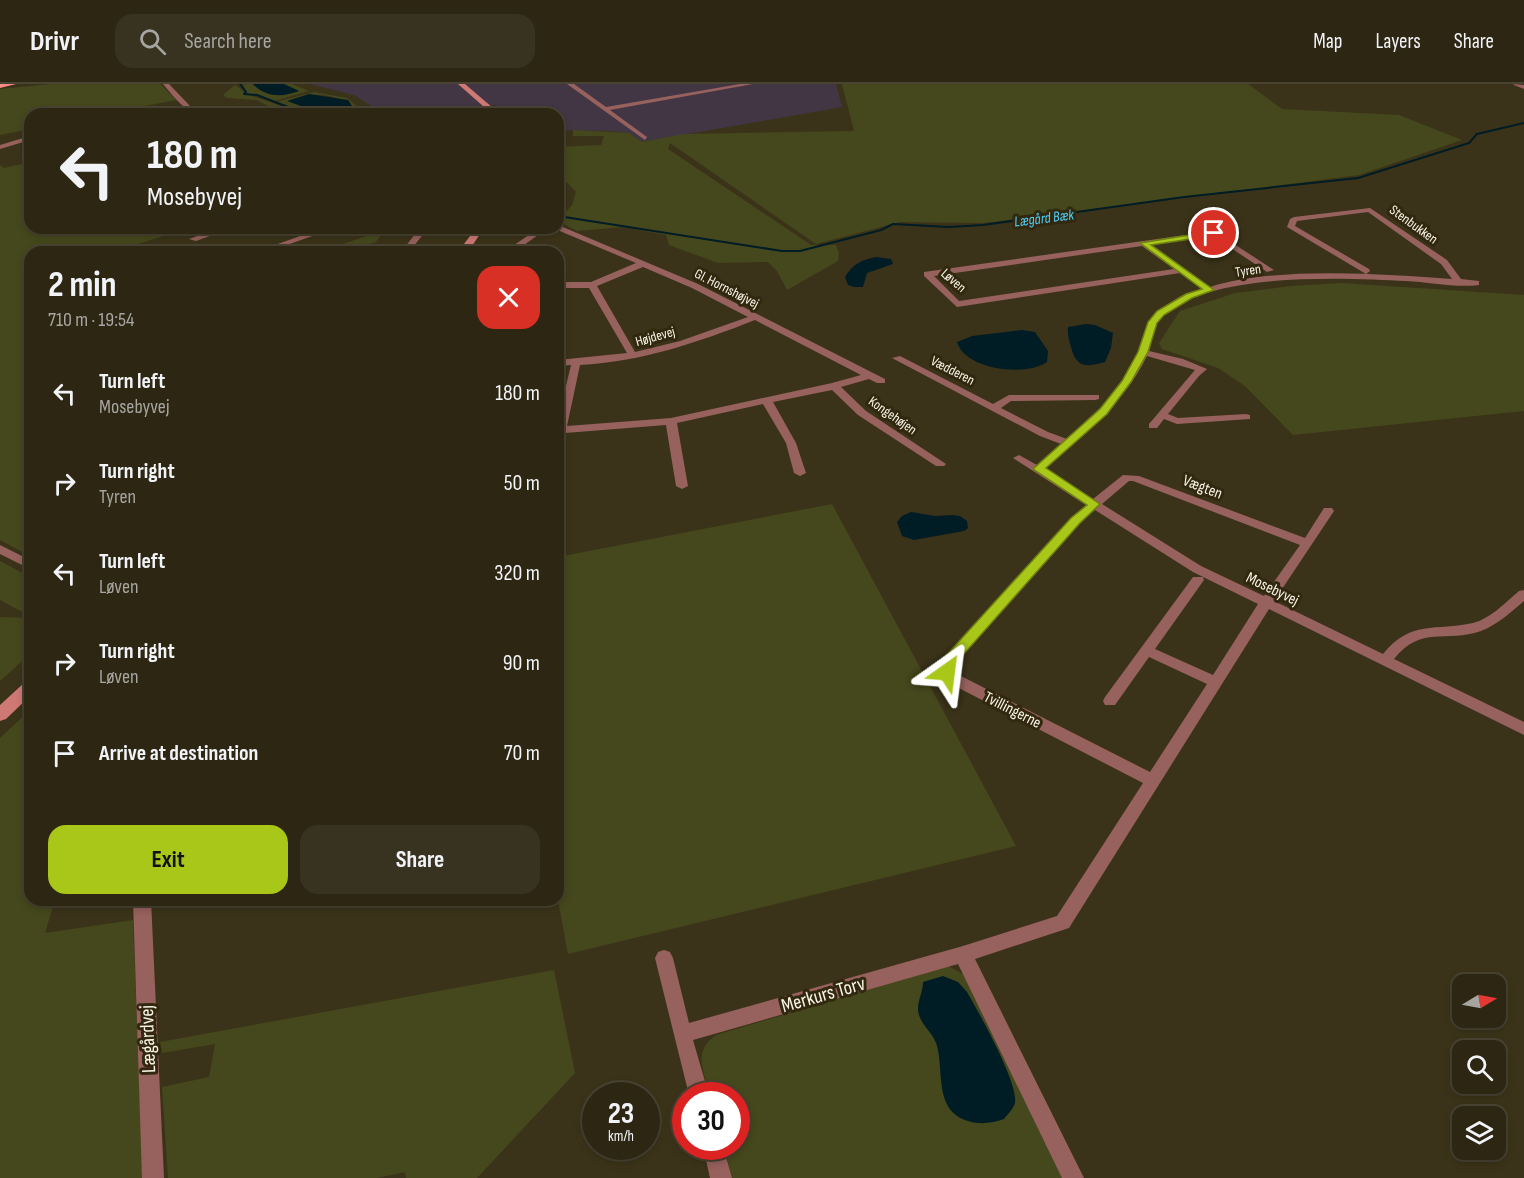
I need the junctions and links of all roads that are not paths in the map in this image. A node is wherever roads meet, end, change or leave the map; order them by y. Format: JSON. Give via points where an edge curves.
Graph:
{"nodes":[{"id":1,"x":11,"y":84,"type":"edge"},
{"id":2,"x":166,"y":84,"type":"edge"},
{"id":3,"x":461,"y":84,"type":"edge"},
{"id":4,"x":570,"y":84,"type":"edge"},
{"id":5,"x":750,"y":84,"type":"edge"},
{"id":6,"x":1516,"y":84,"type":"edge"},
{"id":7,"x":0,"y":85,"type":"edge"},
{"id":8,"x":1524,"y":87,"type":"edge"},
{"id":9,"x":189,"y":108,"type":"edge"},
{"id":10,"x":489,"y":108,"type":"edge"},
{"id":11,"x":606,"y":109,"type":"junction"},
{"id":12,"x":645,"y":138,"type":"dead end"},
{"id":13,"x":22,"y":140,"type":"joint"},
{"id":14,"x":24,"y":142,"type":"edge"},
{"id":15,"x":0,"y":147,"type":"edge"},
{"id":16,"x":564,"y":230,"type":"edge"},
{"id":17,"x":209,"y":234,"type":"edge"},
{"id":18,"x":313,"y":234,"type":"edge"},
{"id":19,"x":419,"y":234,"type":"edge"},
{"id":20,"x":535,"y":234,"type":"edge"},
{"id":21,"x":194,"y":239,"type":"dead end"},
{"id":22,"x":1144,"y":243,"type":"junction"},
{"id":23,"x":277,"y":246,"type":"edge"},
{"id":24,"x":410,"y":246,"type":"edge"},
{"id":25,"x":517,"y":246,"type":"edge"},
{"id":26,"x":1259,"y":262,"type":"junction"},
{"id":27,"x":644,"y":263,"type":"junction"},
{"id":28,"x":1245,"y":264,"type":"dead end"},
{"id":29,"x":1180,"y":270,"type":"junction"},
{"id":30,"x":1270,"y":270,"type":"dead end"},
{"id":31,"x":1366,"y":271,"type":"dead end"},
{"id":32,"x":1459,"y":282,"type":"junction"},
{"id":33,"x":1476,"y":283,"type":"dead end"},
{"id":34,"x":564,"y":285,"type":"edge"},
{"id":35,"x":592,"y":285,"type":"junction"},
{"id":36,"x":1209,"y":290,"type":"junction"},
{"id":37,"x":756,"y":317,"type":"junction"},
{"id":38,"x":1143,"y":352,"type":"junction"},
{"id":39,"x":633,"y":357,"type":"junction"},
{"id":40,"x":897,"y":358,"type":"dead end"},
{"id":41,"x":564,"y":363,"type":"edge"},
{"id":42,"x":576,"y":363,"type":"junction"},
{"id":43,"x":870,"y":375,"type":"junction"},
{"id":44,"x":881,"y":381,"type":"dead end"},
{"id":45,"x":834,"y":386,"type":"junction"},
{"id":46,"x":1095,"y":397,"type":"dead end"},
{"id":47,"x":766,"y":400,"type":"junction"},
{"id":48,"x":994,"y":408,"type":"junction"},
{"id":49,"x":1162,"y":415,"type":"junction"},
{"id":50,"x":564,"y":417,"type":"edge"},
{"id":51,"x":1246,"y":417,"type":"dead end"},
{"id":52,"x":671,"y":422,"type":"junction"},
{"id":53,"x":1153,"y":426,"type":"dead end"},
{"id":54,"x":564,"y":430,"type":"edge"},
{"id":55,"x":1069,"y":443,"type":"junction"},
{"id":56,"x":1019,"y":458,"type":"dead end"},
{"id":57,"x":940,"y":464,"type":"dead end"},
{"id":58,"x":1039,"y":469,"type":"junction"},
{"id":59,"x":800,"y":473,"type":"dead end"},
{"id":60,"x":682,"y":486,"type":"dead end"},
{"id":61,"x":1094,"y":504,"type":"junction"},
{"id":62,"x":1328,"y":512,"type":"dead end"},
{"id":63,"x":1307,"y":543,"type":"junction"},
{"id":64,"x":0,"y":549,"type":"edge"},
{"id":65,"x":24,"y":562,"type":"edge"},
{"id":66,"x":1198,"y":580,"type":"dead end"},
{"id":67,"x":1524,"y":594,"type":"edge"},
{"id":68,"x":1266,"y":603,"type":"junction"},
{"id":69,"x":1148,"y":651,"type":"junction"},
{"id":70,"x":1386,"y":660,"type":"junction"},
{"id":71,"x":1215,"y":682,"type":"junction"},
{"id":72,"x":24,"y":693,"type":"edge"},
{"id":73,"x":1110,"y":701,"type":"dead end"},
{"id":74,"x":0,"y":715,"type":"edge"},
{"id":75,"x":1524,"y":729,"type":"edge"},
{"id":76,"x":1153,"y":781,"type":"junction"},
{"id":77,"x":142,"y":906,"type":"edge"},
{"id":78,"x":963,"y":954,"type":"junction"},
{"id":79,"x":664,"y":958,"type":"dead end"},
{"id":80,"x":682,"y":1034,"type":"junction"},
{"id":81,"x":695,"y":1082,"type":"edge"},
{"id":82,"x":716,"y":1160,"type":"edge"},
{"id":83,"x":153,"y":1178,"type":"edge"},
{"id":84,"x":721,"y":1178,"type":"edge"},
{"id":85,"x":1073,"y":1178,"type":"edge"}],
"edges":[{"from":1,"to":7,"type":"main road"},
{"from":2,"to":9,"type":"street"},
{"from":3,"to":10,"type":"street"},
{"from":4,"to":11,"type":"street"},
{"from":5,"to":11,"type":"street"},
{"from":6,"to":8,"type":"street"},
{"from":11,"to":12,"type":"street"},
{"from":13,"to":14,"type":"street"},
{"from":13,"to":15,"type":"street"},
{"from":16,"to":27,"type":"street","name":"Gl. Hornshøjvej"},
{"from":17,"to":21,"type":"street"},
{"from":18,"to":23,"type":"street"},
{"from":19,"to":24,"type":"street"},
{"from":20,"to":25,"type":"street"},
{"from":22,"to":26,"type":"street","name":"Løven","via":[[1214,233]]},
{"from":22,"to":29,"type":"street"},
{"from":22,"to":29,"type":"street","name":"Løven","via":[[927,274],[957,304]]},
{"from":26,"to":28,"type":"street"},
{"from":26,"to":30,"type":"street","name":"Løven"},
{"from":27,"to":35,"type":"street"},
{"from":27,"to":37,"type":"street","name":"Gl. Hornshøjvej"},
{"from":29,"to":36,"type":"street"},
{"from":31,"to":32,"type":"street","name":"Stenbukken","via":[[1291,227],[1294,219],[1370,210],[1444,262]]},
{"from":32,"to":33,"type":"street","name":"Tyren"},
{"from":32,"to":36,"type":"street","name":"Tyren","via":[[1320,277]]},
{"from":34,"to":35,"type":"street"},
{"from":35,"to":39,"type":"street"},
{"from":36,"to":38,"type":"street","name":"Tyren","via":[[1189,296],[1160,313],[1152,322]]},
{"from":37,"to":39,"type":"street","name":"Højdevej"},
{"from":37,"to":43,"type":"street","name":"Gl. Hornshøjvej"},
{"from":38,"to":49,"type":"street","via":[[1202,369]]},
{"from":38,"to":55,"type":"street","name":"Tyren","via":[[1103,411]]},
{"from":39,"to":42,"type":"street","name":"Højdevej"},
{"from":40,"to":48,"type":"street","name":"Vædderen"},
{"from":41,"to":42,"type":"street","name":"Højdevej"},
{"from":42,"to":50,"type":"street"},
{"from":43,"to":44,"type":"street","name":"Gl. Hornshøjvej"},
{"from":43,"to":45,"type":"street","name":"Kongehøjen"},
{"from":45,"to":47,"type":"street","name":"Kongehøjen"},
{"from":45,"to":57,"type":"street","name":"Kongehøjen","via":[[861,413]]},
{"from":46,"to":48,"type":"street","via":[[1009,398]]},
{"from":47,"to":52,"type":"street","name":"Kongehøjen"},
{"from":47,"to":59,"type":"street","via":[[792,443]]},
{"from":48,"to":55,"type":"street","name":"Vædderen"},
{"from":49,"to":51,"type":"street","via":[[1177,421]]},
{"from":49,"to":53,"type":"street"},
{"from":52,"to":54,"type":"street","name":"Kongehøjen"},
{"from":52,"to":60,"type":"street"},
{"from":55,"to":58,"type":"street","name":"Tyren"},
{"from":56,"to":58,"type":"street","name":"Mosebyvej"},
{"from":58,"to":61,"type":"street","name":"Mosebyvej"},
{"from":61,"to":63,"type":"street","name":"Vægten","via":[[1127,477],[1135,478]]},
{"from":61,"to":68,"type":"street","name":"Mosebyvej","via":[[1197,569]]},
{"from":61,"to":76,"type":"street","name":"Tvillingerne","via":[[947,664],[947,672]]},
{"from":62,"to":63,"type":"street"},
{"from":63,"to":68,"type":"street"},
{"from":64,"to":65,"type":"street"},
{"from":66,"to":69,"type":"street"},
{"from":67,"to":70,"type":"street","via":[[1478,627],[1409,637]]},
{"from":68,"to":70,"type":"street","name":"Mosebyvej"},
{"from":68,"to":71,"type":"street"},
{"from":69,"to":71,"type":"street"},
{"from":69,"to":73,"type":"street"},
{"from":70,"to":75,"type":"street","name":"Mosebyvej"},
{"from":71,"to":76,"type":"street"},
{"from":72,"to":74,"type":"street"},
{"from":76,"to":78,"type":"street","name":"Merkurs Torv","via":[[1063,922]]},
{"from":77,"to":83,"type":"street","name":"Lægårdvej"},
{"from":78,"to":80,"type":"street","name":"Merkurs Torv"},
{"from":78,"to":85,"type":"street"},
{"from":79,"to":80,"type":"street"},
{"from":80,"to":81,"type":"street"},
{"from":82,"to":84,"type":"street"}]}
